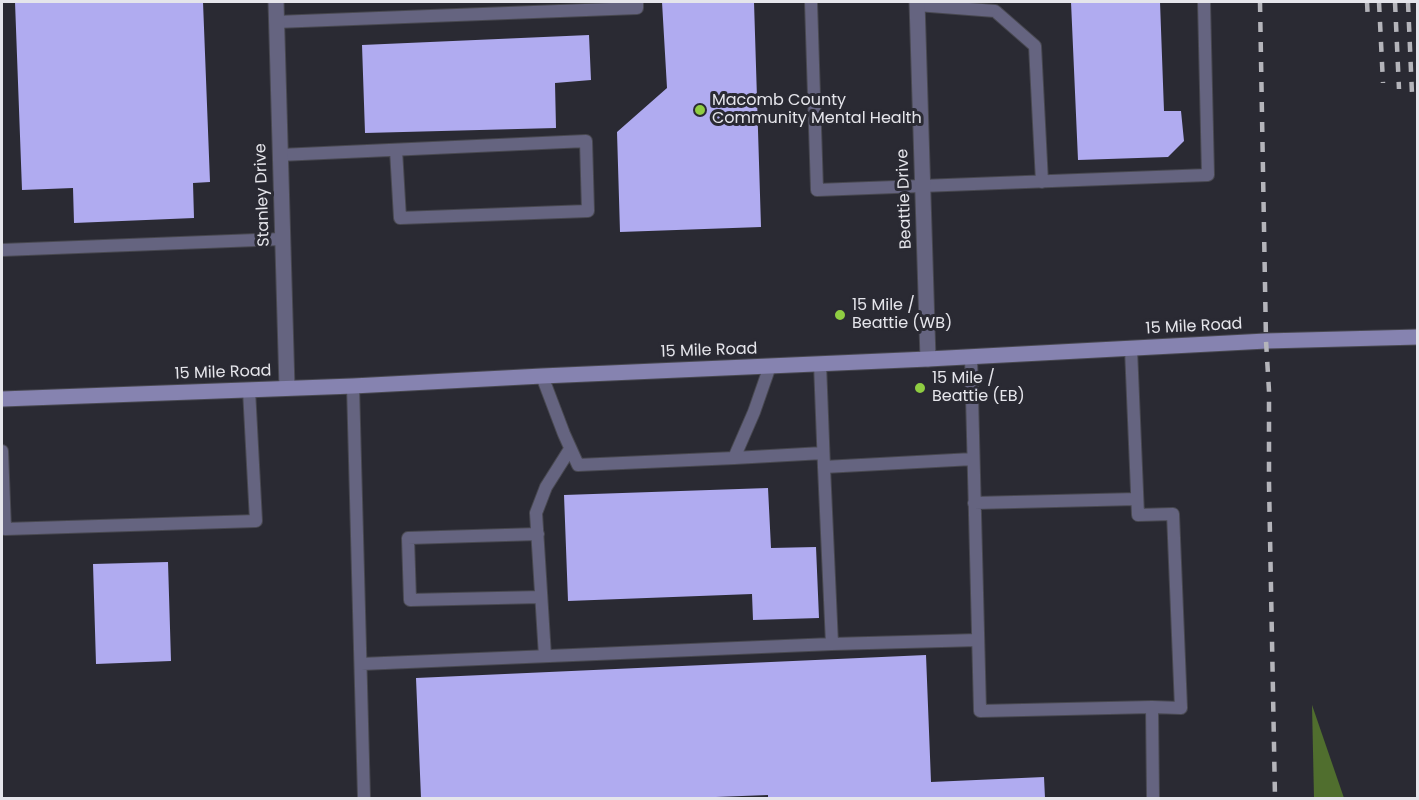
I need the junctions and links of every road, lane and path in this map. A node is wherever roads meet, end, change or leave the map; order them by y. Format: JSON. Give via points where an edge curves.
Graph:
{"nodes":[{"id":1,"x":276,"y":2,"type":"edge"},
{"id":2,"x":637,"y":2,"type":"edge"},
{"id":3,"x":811,"y":2,"type":"edge"},
{"id":4,"x":917,"y":3,"type":"edge"},
{"id":5,"x":1204,"y":3,"type":"edge"},
{"id":6,"x":276,"y":22,"type":"junction"},
{"id":7,"x":396,"y":150,"type":"junction"},
{"id":8,"x":280,"y":155,"type":"junction"},
{"id":9,"x":1042,"y":182,"type":"junction"},
{"id":10,"x":923,"y":187,"type":"junction"},
{"id":11,"x":282,"y":239,"type":"junction"},
{"id":12,"x":2,"y":250,"type":"edge"},
{"id":13,"x":1418,"y":337,"type":"edge"},
{"id":14,"x":1131,"y":349,"type":"junction"},
{"id":15,"x":971,"y":357,"type":"junction"},
{"id":16,"x":928,"y":359,"type":"junction"},
{"id":17,"x":820,"y":364,"type":"junction"},
{"id":18,"x":770,"y":366,"type":"junction"},
{"id":19,"x":542,"y":376,"type":"junction"},
{"id":20,"x":353,"y":386,"type":"junction"},
{"id":21,"x":287,"y":388,"type":"junction"},
{"id":22,"x":249,"y":390,"type":"junction"},
{"id":23,"x":2,"y":399,"type":"edge"},
{"id":24,"x":570,"y":449,"type":"junction"},
{"id":25,"x":2,"y":451,"type":"edge"},
{"id":26,"x":823,"y":453,"type":"junction"},
{"id":27,"x":734,"y":458,"type":"junction"},
{"id":28,"x":973,"y":459,"type":"junction"},
{"id":29,"x":824,"y":466,"type":"junction"},
{"id":30,"x":1137,"y":499,"type":"junction"},
{"id":31,"x":974,"y":503,"type":"junction"},
{"id":32,"x":538,"y":534,"type":"junction"},
{"id":33,"x":541,"y":597,"type":"junction"},
{"id":34,"x":978,"y":639,"type":"junction"},
{"id":35,"x":832,"y":644,"type":"junction"},
{"id":36,"x":545,"y":656,"type":"junction"},
{"id":37,"x":361,"y":664,"type":"junction"},
{"id":38,"x":1152,"y":707,"type":"junction"},
{"id":39,"x":364,"y":798,"type":"edge"},
{"id":40,"x":1153,"y":798,"type":"edge"}],
"edges":[{"from":1,"to":6,"type":"street","name":"Stanley Drive"},
{"from":2,"to":6,"type":"lane","via":[[637,8]]},
{"from":3,"to":10,"type":"lane","via":[[817,190]]},
{"from":4,"to":9,"type":"lane","via":[[995,11],[1035,46]]},
{"from":4,"to":10,"type":"street","name":"Beattie Drive"},
{"from":5,"to":9,"type":"lane","via":[[1208,175]]},
{"from":6,"to":8,"type":"street","name":"Stanley Drive"},
{"from":7,"to":7,"type":"lane","via":[[586,141],[588,211],[400,218]]},
{"from":7,"to":8,"type":"lane"},
{"from":8,"to":11,"type":"street","name":"Stanley Drive"},
{"from":9,"to":10,"type":"lane"},
{"from":10,"to":16,"type":"street","name":"Beattie Drive"},
{"from":11,"to":12,"type":"lane"},
{"from":11,"to":21,"type":"street","name":"Stanley Drive"},
{"from":13,"to":14,"type":"main road","name":"15 Mile Road"},
{"from":14,"to":15,"type":"main road","name":"15 Mile Road"},
{"from":14,"to":30,"type":"lane"},
{"from":15,"to":16,"type":"main road","name":"15 Mile Road"},
{"from":15,"to":28,"type":"lane"},
{"from":16,"to":17,"type":"main road","name":"15 Mile Road"},
{"from":17,"to":18,"type":"main road","name":"15 Mile Road"},
{"from":17,"to":26,"type":"lane"},
{"from":18,"to":19,"type":"main road","name":"15 Mile Road"},
{"from":18,"to":27,"type":"lane"},
{"from":19,"to":20,"type":"main road","name":"15 Mile Road"},
{"from":19,"to":24,"type":"lane"},
{"from":20,"to":21,"type":"main road","name":"15 Mile Road"},
{"from":20,"to":37,"type":"lane"},
{"from":21,"to":22,"type":"main road","name":"15 Mile Road"},
{"from":22,"to":23,"type":"main road","name":"15 Mile Road"},
{"from":22,"to":25,"type":"lane","via":[[256,521],[5,529]]},
{"from":24,"to":27,"type":"lane","via":[[578,465]]},
{"from":24,"to":32,"type":"lane","via":[[546,487],[536,513]]},
{"from":26,"to":27,"type":"lane"},
{"from":26,"to":29,"type":"lane"},
{"from":28,"to":29,"type":"lane"},
{"from":28,"to":31,"type":"lane"},
{"from":29,"to":35,"type":"lane"},
{"from":30,"to":31,"type":"lane"},
{"from":30,"to":38,"type":"lane","via":[[1138,515],[1173,514],[1181,708]]},
{"from":31,"to":34,"type":"lane"},
{"from":32,"to":33,"type":"lane"},
{"from":32,"to":33,"type":"lane","via":[[408,538],[410,600]]},
{"from":33,"to":36,"type":"lane"},
{"from":34,"to":35,"type":"lane"},
{"from":34,"to":38,"type":"lane","via":[[980,711]]},
{"from":35,"to":36,"type":"lane"},
{"from":36,"to":37,"type":"lane"},
{"from":37,"to":39,"type":"lane"},
{"from":38,"to":40,"type":"lane"}]}
